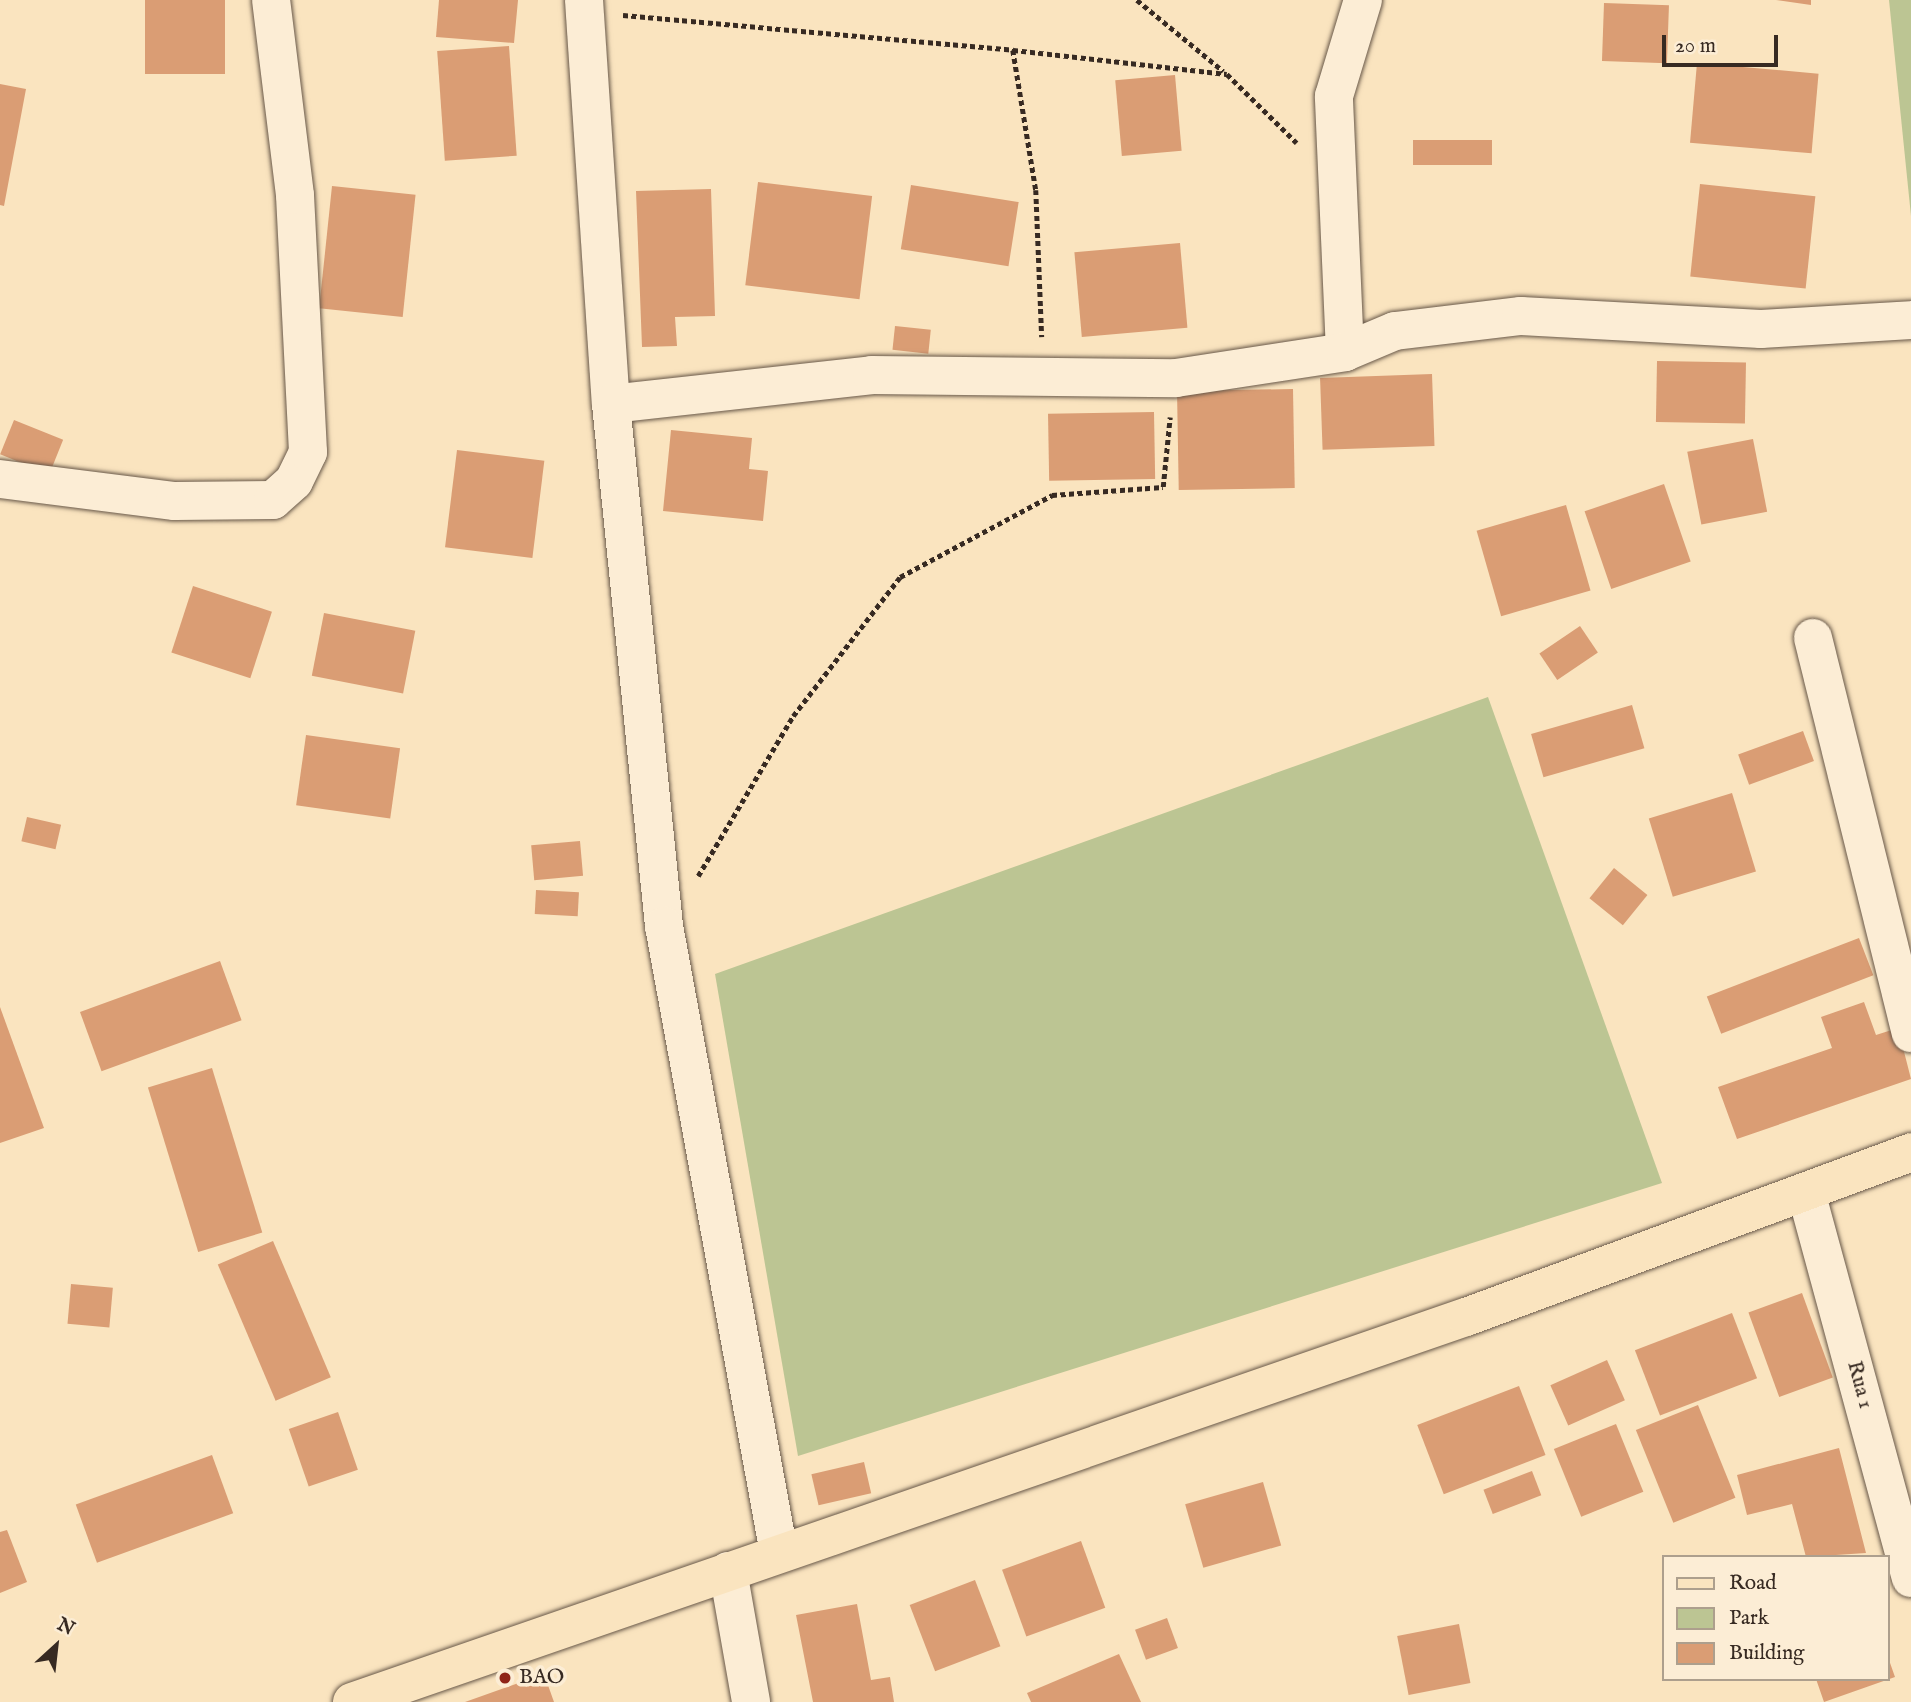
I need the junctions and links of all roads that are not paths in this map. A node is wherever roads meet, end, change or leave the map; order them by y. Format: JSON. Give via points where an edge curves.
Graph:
{"nodes":[{"id":1,"x":271,"y":0,"type":"edge"},
{"id":2,"x":1363,"y":0,"type":"edge"},
{"id":3,"x":584,"y":6,"type":"edge"},
{"id":4,"x":1911,"y":320,"type":"edge"},
{"id":5,"x":1345,"y":352,"type":"junction"},
{"id":6,"x":611,"y":404,"type":"junction"},
{"id":7,"x":0,"y":479,"type":"edge"},
{"id":8,"x":1812,"y":638,"type":"dead end"},
{"id":9,"x":1911,"y":1033,"type":"edge"},
{"id":10,"x":1911,"y":1152,"type":"edge"},
{"id":11,"x":1806,"y":1192,"type":"junction"},
{"id":12,"x":779,"y":1553,"type":"junction"},
{"id":13,"x":728,"y":1571,"type":"junction"},
{"id":14,"x":1911,"y":1578,"type":"edge"},
{"id":15,"x":352,"y":1702,"type":"edge"},
{"id":16,"x":751,"y":1702,"type":"edge"}],
"edges":[{"from":1,"to":7,"type":"street","via":[[295,195],[308,452],[294,481],[273,500],[176,501]]},
{"from":2,"to":5,"type":"street","via":[[1334,96]]},
{"from":3,"to":6,"type":"street"},
{"from":4,"to":5,"type":"street","via":[[1761,329],[1521,316],[1395,331]]},
{"from":5,"to":6,"type":"street","via":[[1176,378],[872,375]]},
{"from":6,"to":12,"type":"street","via":[[664,926]]},
{"from":8,"to":9,"type":"street"},
{"from":10,"to":11,"type":"main road"},
{"from":11,"to":12,"type":"main road","via":[[1466,1317]]},
{"from":11,"to":14,"type":"street","name":"Rua 1"},
{"from":12,"to":13,"type":"main road"},
{"from":13,"to":15,"type":"main road"},
{"from":13,"to":16,"type":"street"}]}
